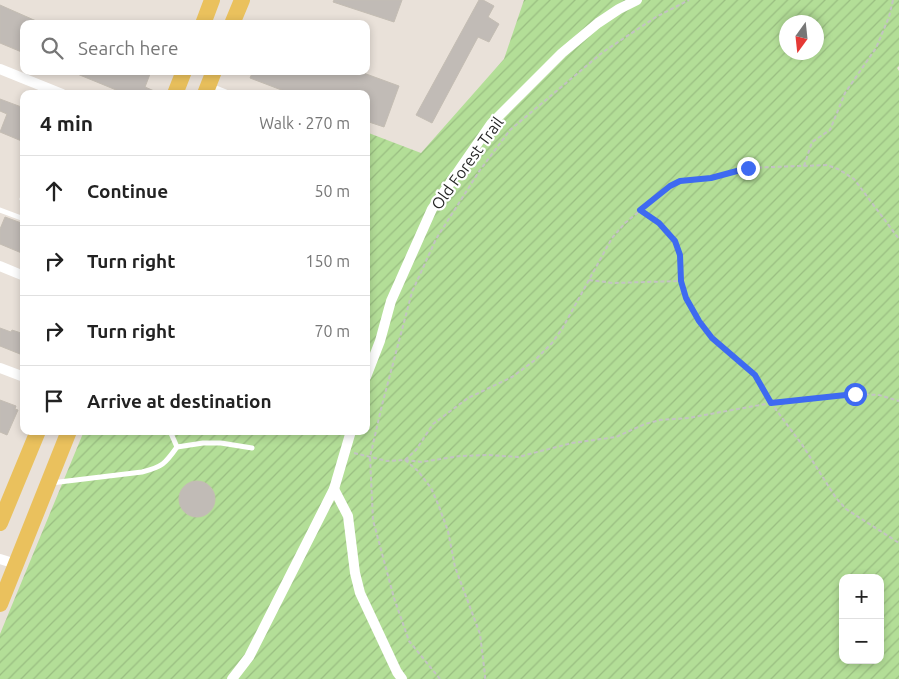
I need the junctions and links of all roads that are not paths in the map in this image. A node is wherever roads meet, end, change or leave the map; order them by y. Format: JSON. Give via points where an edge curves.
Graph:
{"nodes":[{"id":1,"x":212,"y":0,"type":"edge"},
{"id":2,"x":242,"y":0,"type":"edge"},
{"id":3,"x":637,"y":0,"type":"edge"},
{"id":4,"x":204,"y":20,"type":"edge"},
{"id":5,"x":234,"y":20,"type":"edge"},
{"id":6,"x":0,"y":69,"type":"edge"},
{"id":7,"x":182,"y":75,"type":"edge"},
{"id":8,"x":209,"y":83,"type":"edge"},
{"id":9,"x":52,"y":90,"type":"edge"},
{"id":10,"x":177,"y":90,"type":"edge"},
{"id":11,"x":223,"y":90,"type":"edge"},
{"id":12,"x":0,"y":210,"type":"edge"},
{"id":13,"x":20,"y":218,"type":"edge"},
{"id":14,"x":0,"y":266,"type":"edge"},
{"id":15,"x":20,"y":274,"type":"edge"},
{"id":16,"x":370,"y":367,"type":"edge"},
{"id":17,"x":0,"y":368,"type":"edge"},
{"id":18,"x":20,"y":376,"type":"edge"},
{"id":19,"x":36,"y":435,"type":"edge"},
{"id":20,"x":67,"y":435,"type":"edge"},
{"id":21,"x":172,"y":435,"type":"edge"},
{"id":22,"x":350,"y":435,"type":"edge"},
{"id":23,"x":176,"y":447,"type":"junction"},
{"id":24,"x":252,"y":448,"type":"dead end"},
{"id":25,"x":48,"y":484,"type":"junction"},
{"id":26,"x":334,"y":489,"type":"junction"},
{"id":27,"x":0,"y":523,"type":"edge"},
{"id":28,"x":0,"y":559,"type":"edge"},
{"id":29,"x":16,"y":564,"type":"junction"},
{"id":30,"x":0,"y":604,"type":"edge"},
{"id":31,"x":232,"y":679,"type":"edge"},
{"id":32,"x":402,"y":679,"type":"edge"}],
"edges":[{"from":1,"to":4,"type":"main road"},
{"from":2,"to":5,"type":"main road"},
{"from":3,"to":16,"type":"street","name":"Old Forest Trail","via":[[619,9],[562,53],[491,124],[432,209],[392,301]]},
{"from":6,"to":9,"type":"street"},
{"from":7,"to":10,"type":"main road"},
{"from":8,"to":11,"type":"lane"},
{"from":12,"to":13,"type":"lane"},
{"from":14,"to":15,"type":"street"},
{"from":17,"to":18,"type":"street"},
{"from":19,"to":27,"type":"main road"},
{"from":20,"to":25,"type":"main road"},
{"from":21,"to":23,"type":"lane"},
{"from":22,"to":26,"type":"street"},
{"from":23,"to":24,"type":"lane","via":[[221,443]]},
{"from":23,"to":25,"type":"lane","via":[[167,461],[156,469]]},
{"from":25,"to":29,"type":"main road"},
{"from":26,"to":31,"type":"street","via":[[249,657]]},
{"from":26,"to":32,"type":"street","via":[[348,516],[360,593]]},
{"from":28,"to":29,"type":"street"},
{"from":29,"to":30,"type":"main road"}]}
